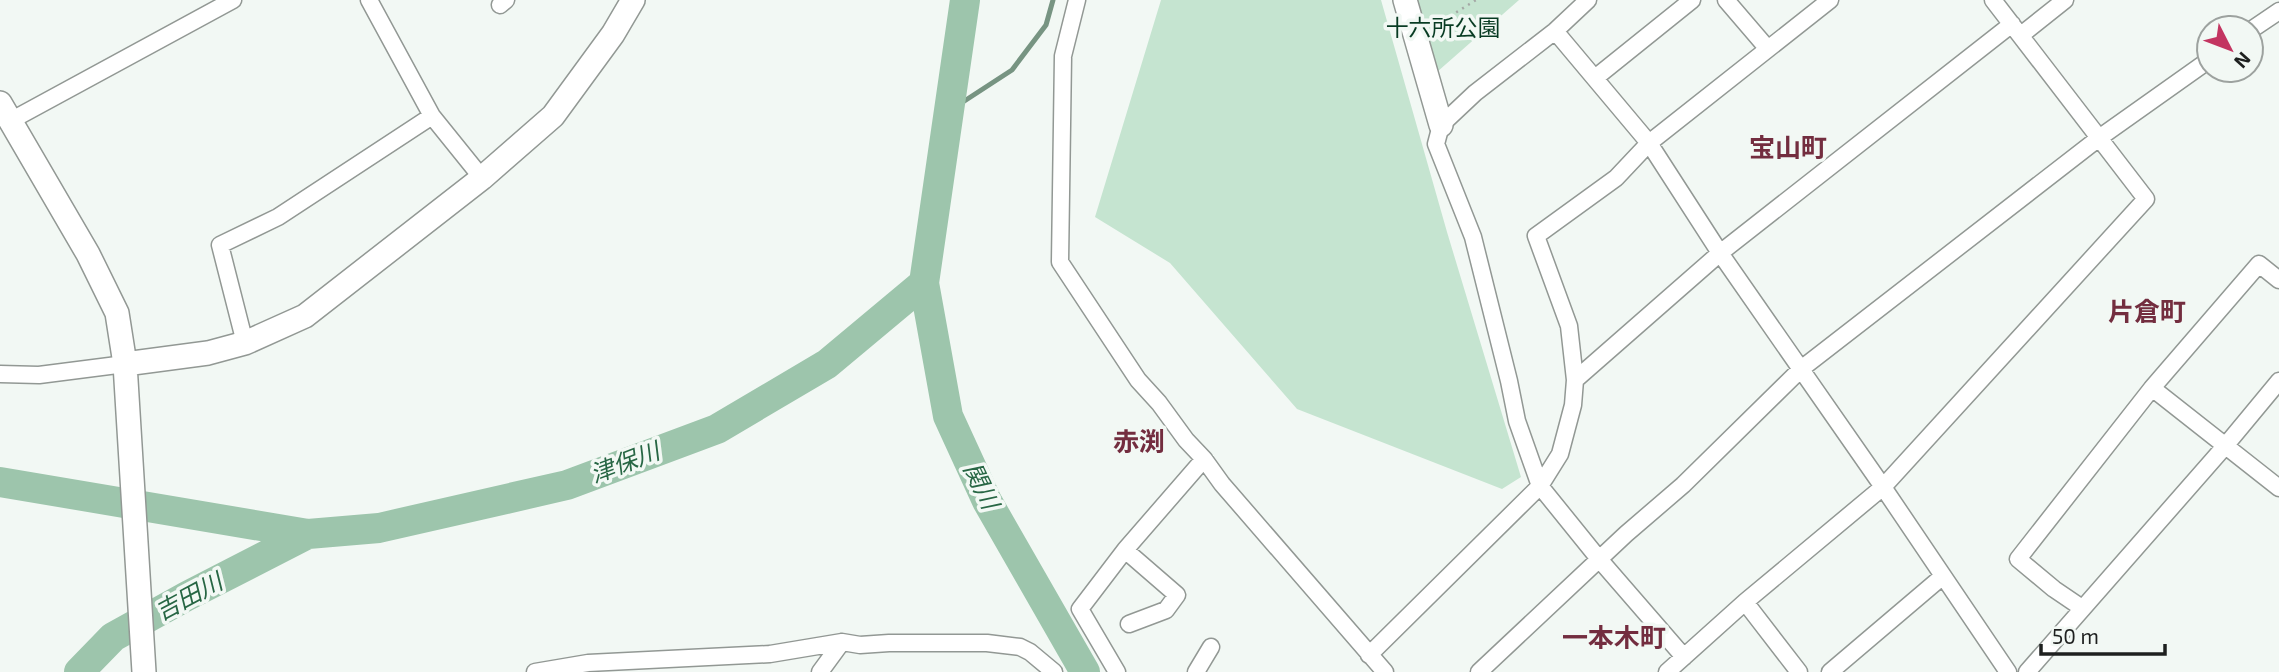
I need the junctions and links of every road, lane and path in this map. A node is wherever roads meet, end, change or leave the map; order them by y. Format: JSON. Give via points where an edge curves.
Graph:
{"nodes":[{"id":1,"x":233,"y":0,"type":"edge"},
{"id":2,"x":369,"y":0,"type":"edge"},
{"id":3,"x":633,"y":0,"type":"edge"},
{"id":4,"x":1077,"y":0,"type":"edge"},
{"id":5,"x":1405,"y":0,"type":"edge"},
{"id":6,"x":1476,"y":0,"type":"edge"},
{"id":7,"x":1588,"y":0,"type":"edge"},
{"id":8,"x":1692,"y":0,"type":"edge"},
{"id":9,"x":1726,"y":0,"type":"edge"},
{"id":10,"x":1830,"y":0,"type":"edge"},
{"id":11,"x":1993,"y":0,"type":"edge"},
{"id":12,"x":2065,"y":0,"type":"edge"},
{"id":13,"x":1424,"y":26,"type":"dead end"},
{"id":14,"x":2016,"y":30,"type":"junction"},
{"id":15,"x":1555,"y":31,"type":"junction"},
{"id":16,"x":1768,"y":49,"type":"junction"},
{"id":17,"x":2195,"y":70,"type":"edge"},
{"id":18,"x":1595,"y":78,"type":"junction"},
{"id":19,"x":5,"y":112,"type":"edge"},
{"id":20,"x":432,"y":116,"type":"junction"},
{"id":21,"x":1441,"y":125,"type":"junction"},
{"id":22,"x":2099,"y":138,"type":"junction"},
{"id":23,"x":1650,"y":143,"type":"junction"},
{"id":24,"x":482,"y":178,"type":"junction"},
{"id":25,"x":1720,"y":253,"type":"junction"},
{"id":26,"x":2279,"y":280,"type":"edge"},
{"id":27,"x":245,"y":343,"type":"junction"},
{"id":28,"x":125,"y":364,"type":"junction"},
{"id":29,"x":1801,"y":369,"type":"junction"},
{"id":30,"x":0,"y":374,"type":"edge"},
{"id":31,"x":1575,"y":380,"type":"junction"},
{"id":32,"x":2279,"y":381,"type":"edge"},
{"id":33,"x":2152,"y":388,"type":"junction"},
{"id":34,"x":2226,"y":445,"type":"junction"},
{"id":35,"x":1205,"y":459,"type":"junction"},
{"id":36,"x":1540,"y":486,"type":"junction"},
{"id":37,"x":1883,"y":487,"type":"junction"},
{"id":38,"x":2279,"y":488,"type":"edge"},
{"id":39,"x":1125,"y":550,"type":"junction"},
{"id":40,"x":1599,"y":559,"type":"junction"},
{"id":41,"x":1943,"y":576,"type":"junction"},
{"id":42,"x":1745,"y":602,"type":"junction"},
{"id":43,"x":2082,"y":608,"type":"junction"},
{"id":44,"x":1129,"y":624,"type":"dead end"},
{"id":45,"x":842,"y":642,"type":"junction"},
{"id":46,"x":1210,"y":647,"type":"dead end"},
{"id":47,"x":1369,"y":655,"type":"junction"},
{"id":48,"x":1684,"y":657,"type":"junction"},
{"id":49,"x":144,"y":672,"type":"edge"},
{"id":50,"x":538,"y":672,"type":"edge"},
{"id":51,"x":820,"y":672,"type":"edge"},
{"id":52,"x":1054,"y":672,"type":"edge"},
{"id":53,"x":1117,"y":672,"type":"edge"},
{"id":54,"x":1196,"y":672,"type":"edge"},
{"id":55,"x":1385,"y":672,"type":"edge"},
{"id":56,"x":1479,"y":672,"type":"edge"},
{"id":57,"x":1667,"y":672,"type":"edge"},
{"id":58,"x":1798,"y":672,"type":"edge"},
{"id":59,"x":1830,"y":672,"type":"edge"},
{"id":60,"x":2008,"y":672,"type":"edge"},
{"id":61,"x":2027,"y":672,"type":"edge"}],
"edges":[{"from":1,"to":19,"type":"street"},
{"from":2,"to":20,"type":"street"},
{"from":3,"to":24,"type":"street","via":[[553,116]]},
{"from":4,"to":35,"type":"street","via":[[1063,56],[1060,262],[1138,380]]},
{"from":5,"to":21,"type":"street"},
{"from":6,"to":13,"type":"path","via":[[1444,20]]},
{"from":7,"to":15,"type":"street"},
{"from":8,"to":18,"type":"street"},
{"from":9,"to":16,"type":"street"},
{"from":10,"to":16,"type":"street"},
{"from":11,"to":14,"type":"street"},
{"from":12,"to":14,"type":"street"},
{"from":14,"to":22,"type":"street"},
{"from":14,"to":25,"type":"street"},
{"from":15,"to":18,"type":"street"},
{"from":15,"to":21,"type":"street"},
{"from":16,"to":23,"type":"street"},
{"from":17,"to":22,"type":"street"},
{"from":18,"to":23,"type":"street"},
{"from":19,"to":28,"type":"street","via":[[117,313]]},
{"from":20,"to":24,"type":"street"},
{"from":20,"to":27,"type":"street","via":[[278,217],[220,245]]},
{"from":21,"to":36,"type":"street","via":[[1436,144],[1473,237],[1517,421]]},
{"from":22,"to":29,"type":"street"},
{"from":22,"to":37,"type":"street","via":[[2146,199]]},
{"from":23,"to":25,"type":"street"},
{"from":23,"to":31,"type":"street","via":[[1616,178],[1536,236],[1569,326]]},
{"from":24,"to":27,"type":"street","via":[[305,316]]},
{"from":25,"to":29,"type":"street"},
{"from":25,"to":31,"type":"street"},
{"from":26,"to":33,"type":"street","via":[[2259,264]]},
{"from":27,"to":28,"type":"street"},
{"from":28,"to":30,"type":"street","via":[[39,375]]},
{"from":28,"to":49,"type":"street"},
{"from":29,"to":37,"type":"street"},
{"from":29,"to":40,"type":"street","via":[[1683,485]]},
{"from":31,"to":36,"type":"street","via":[[1560,454]]},
{"from":32,"to":34,"type":"street"},
{"from":33,"to":34,"type":"street"},
{"from":33,"to":43,"type":"street","via":[[2018,559]]},
{"from":34,"to":38,"type":"street"},
{"from":34,"to":43,"type":"street"},
{"from":35,"to":39,"type":"street"},
{"from":35,"to":47,"type":"street"},
{"from":36,"to":40,"type":"street"},
{"from":36,"to":47,"type":"street"},
{"from":37,"to":41,"type":"street"},
{"from":37,"to":42,"type":"street"},
{"from":39,"to":44,"type":"street","via":[[1177,595],[1166,610]]},
{"from":39,"to":53,"type":"street","via":[[1080,609]]},
{"from":40,"to":48,"type":"street"},
{"from":40,"to":56,"type":"street"},
{"from":41,"to":59,"type":"street"},
{"from":41,"to":60,"type":"street"},
{"from":42,"to":48,"type":"street"},
{"from":42,"to":58,"type":"street"},
{"from":43,"to":61,"type":"street"},
{"from":45,"to":50,"type":"street","via":[[770,653],[588,663]]},
{"from":45,"to":51,"type":"street"},
{"from":45,"to":52,"type":"street","via":[[1020,647]]},
{"from":46,"to":54,"type":"street"},
{"from":47,"to":55,"type":"street"},
{"from":48,"to":57,"type":"street"}]}
